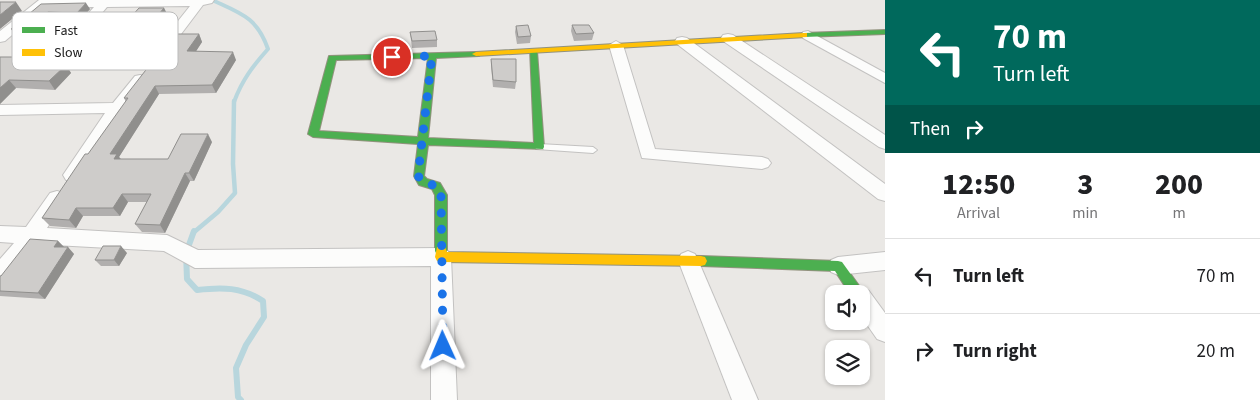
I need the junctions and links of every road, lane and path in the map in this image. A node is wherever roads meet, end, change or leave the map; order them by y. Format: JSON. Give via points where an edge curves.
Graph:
{"nodes":[{"id":1,"x":205,"y":1,"type":"edge"},
{"id":2,"x":44,"y":2,"type":"edge"},
{"id":3,"x":103,"y":4,"type":"junction"},
{"id":4,"x":30,"y":12,"type":"edge"},
{"id":5,"x":96,"y":12,"type":"edge"},
{"id":6,"x":12,"y":27,"type":"edge"},
{"id":7,"x":885,"y":32,"type":"edge"},
{"id":8,"x":178,"y":34,"type":"edge"},
{"id":9,"x":808,"y":35,"type":"junction"},
{"id":10,"x":0,"y":38,"type":"edge"},
{"id":11,"x":728,"y":38,"type":"junction"},
{"id":12,"x":682,"y":41,"type":"junction"},
{"id":13,"x":616,"y":45,"type":"junction"},
{"id":14,"x":533,"y":51,"type":"junction"},
{"id":15,"x":432,"y":56,"type":"junction"},
{"id":16,"x":148,"y":70,"type":"edge"},
{"id":17,"x":885,"y":79,"type":"edge"},
{"id":18,"x":117,"y":108,"type":"junction"},
{"id":19,"x":0,"y":110,"type":"edge"},
{"id":20,"x":423,"y":141,"type":"junction"},
{"id":21,"x":885,"y":143,"type":"edge"},
{"id":22,"x":539,"y":147,"type":"junction"},
{"id":23,"x":592,"y":150,"type":"dead end"},
{"id":24,"x":762,"y":163,"type":"dead end"},
{"id":25,"x":885,"y":194,"type":"edge"},
{"id":26,"x":0,"y":234,"type":"edge"},
{"id":27,"x":32,"y":235,"type":"junction"},
{"id":28,"x":441,"y":257,"type":"junction"},
{"id":29,"x":688,"y":260,"type":"junction"},
{"id":30,"x":885,"y":261,"type":"edge"},
{"id":31,"x":838,"y":266,"type":"junction"},
{"id":32,"x":0,"y":275,"type":"edge"},
{"id":33,"x":852,"y":285,"type":"edge"},
{"id":34,"x":870,"y":310,"type":"edge"},
{"id":35,"x":885,"y":331,"type":"edge"},
{"id":36,"x":444,"y":400,"type":"edge"},
{"id":37,"x":744,"y":400,"type":"edge"}],
"edges":[{"from":1,"to":3,"type":"street"},
{"from":1,"to":8,"type":"street"},
{"from":2,"to":3,"type":"street"},
{"from":2,"to":4,"type":"street"},
{"from":3,"to":5,"type":"street"},
{"from":6,"to":10,"type":"street"},
{"from":7,"to":9,"type":"street"},
{"from":9,"to":11,"type":"street"},
{"from":9,"to":17,"type":"street"},
{"from":11,"to":12,"type":"street"},
{"from":11,"to":21,"type":"street"},
{"from":12,"to":13,"type":"street"},
{"from":12,"to":25,"type":"street"},
{"from":13,"to":14,"type":"street"},
{"from":13,"to":24,"type":"street","via":[[648,154]]},
{"from":14,"to":15,"type":"street"},
{"from":14,"to":22,"type":"street"},
{"from":15,"to":20,"type":"street"},
{"from":15,"to":20,"type":"street","via":[[332,58],[313,134]]},
{"from":16,"to":18,"type":"street"},
{"from":18,"to":19,"type":"street"},
{"from":18,"to":27,"type":"street"},
{"from":20,"to":22,"type":"street"},
{"from":20,"to":28,"type":"street","via":[[418,176],[423,182],[436,186],[441,195]]},
{"from":22,"to":23,"type":"lane"},
{"from":26,"to":27,"type":"street"},
{"from":27,"to":28,"type":"street","via":[[167,243],[195,258]]},
{"from":27,"to":32,"type":"street"},
{"from":28,"to":29,"type":"street"},
{"from":28,"to":36,"type":"street"},
{"from":29,"to":31,"type":"street"},
{"from":29,"to":37,"type":"street"},
{"from":30,"to":31,"type":"street"},
{"from":31,"to":33,"type":"street"},
{"from":34,"to":35,"type":"street"}]}
